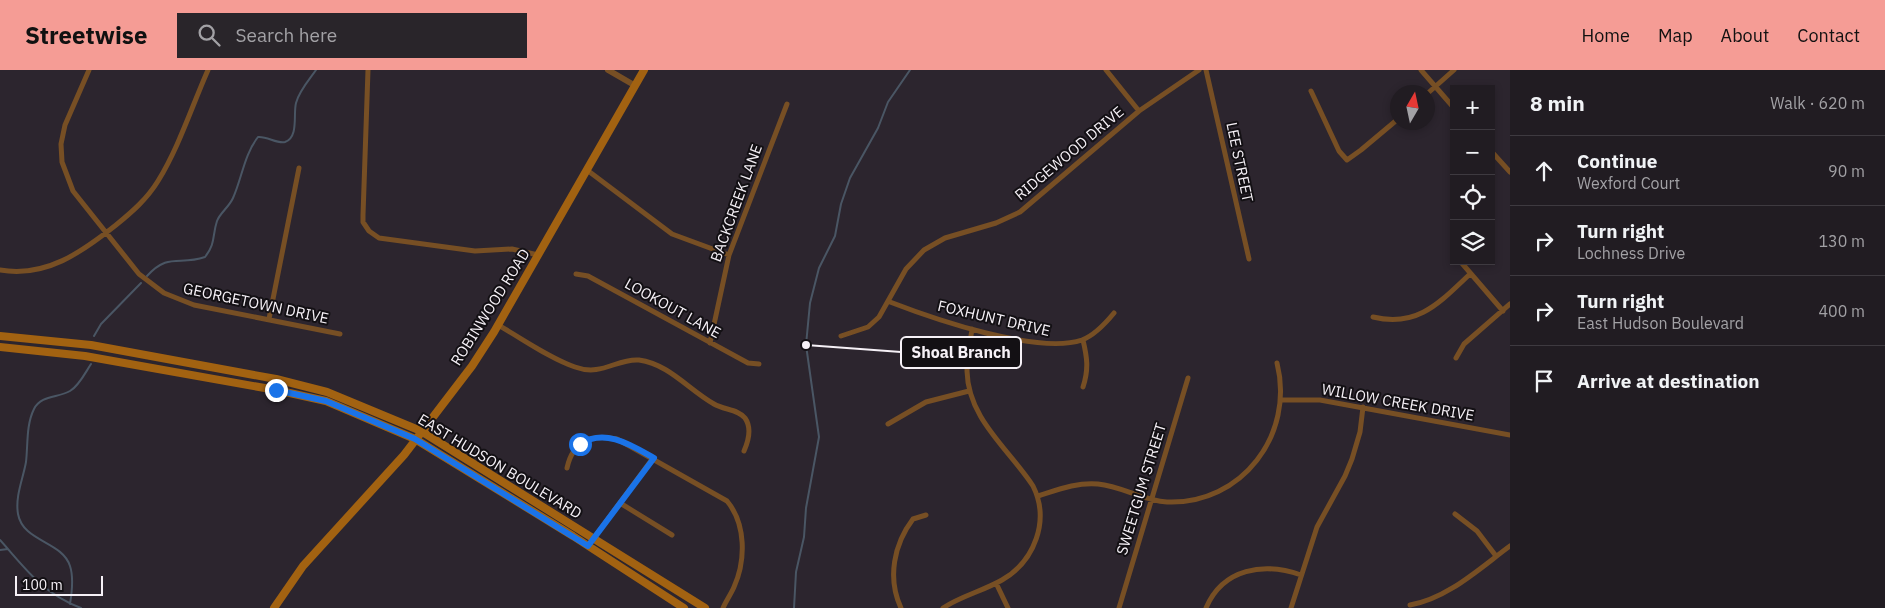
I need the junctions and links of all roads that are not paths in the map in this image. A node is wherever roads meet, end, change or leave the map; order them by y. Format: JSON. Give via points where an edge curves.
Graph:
{"nodes":[{"id":1,"x":89,"y":70,"type":"edge"},
{"id":2,"x":208,"y":70,"type":"edge"},
{"id":3,"x":368,"y":70,"type":"edge"},
{"id":4,"x":608,"y":70,"type":"edge"},
{"id":5,"x":644,"y":70,"type":"edge"},
{"id":6,"x":1106,"y":70,"type":"edge"},
{"id":7,"x":1199,"y":70,"type":"edge"},
{"id":8,"x":1206,"y":70,"type":"edge"},
{"id":9,"x":1421,"y":70,"type":"edge"},
{"id":10,"x":1454,"y":70,"type":"edge"},
{"id":11,"x":634,"y":85,"type":"junction"},
{"id":12,"x":1434,"y":85,"type":"edge"},
{"id":13,"x":1435,"y":86,"type":"joint"},
{"id":14,"x":1311,"y":91,"type":"dead end"},
{"id":15,"x":1450,"y":103,"type":"edge"},
{"id":16,"x":787,"y":104,"type":"dead end"},
{"id":17,"x":1138,"y":111,"type":"junction"},
{"id":18,"x":1390,"y":126,"type":"edge"},
{"id":19,"x":1495,"y":155,"type":"edge"},
{"id":20,"x":299,"y":168,"type":"dead end"},
{"id":21,"x":587,"y":170,"type":"junction"},
{"id":22,"x":1510,"y":172,"type":"edge"},
{"id":23,"x":105,"y":233,"type":"junction"},
{"id":24,"x":729,"y":254,"type":"junction"},
{"id":25,"x":538,"y":255,"type":"junction"},
{"id":26,"x":1249,"y":259,"type":"dead end"},
{"id":27,"x":1463,"y":265,"type":"edge"},
{"id":28,"x":0,"y":270,"type":"edge"},
{"id":29,"x":576,"y":274,"type":"dead end"},
{"id":30,"x":1470,"y":274,"type":"junction"},
{"id":31,"x":890,"y":302,"type":"junction"},
{"id":32,"x":1506,"y":308,"type":"edge"},
{"id":33,"x":1114,"y":313,"type":"dead end"},
{"id":34,"x":1510,"y":313,"type":"edge"},
{"id":35,"x":1373,"y":317,"type":"dead end"},
{"id":36,"x":270,"y":319,"type":"junction"},
{"id":37,"x":498,"y":325,"type":"junction"},
{"id":38,"x":972,"y":329,"type":"junction"},
{"id":39,"x":340,"y":334,"type":"dead end"},
{"id":40,"x":0,"y":336,"type":"edge"},
{"id":41,"x":842,"y":336,"type":"dead end"},
{"id":42,"x":1084,"y":340,"type":"junction"},
{"id":43,"x":710,"y":343,"type":"junction"},
{"id":44,"x":0,"y":347,"type":"edge"},
{"id":45,"x":1456,"y":358,"type":"dead end"},
{"id":46,"x":1277,"y":363,"type":"dead end"},
{"id":47,"x":759,"y":364,"type":"dead end"},
{"id":48,"x":1188,"y":378,"type":"dead end"},
{"id":49,"x":1083,"y":387,"type":"dead end"},
{"id":50,"x":969,"y":391,"type":"junction"},
{"id":51,"x":1281,"y":400,"type":"junction"},
{"id":52,"x":1363,"y":407,"type":"junction"},
{"id":53,"x":888,"y":424,"type":"dead end"},
{"id":54,"x":421,"y":431,"type":"junction"},
{"id":55,"x":1510,"y":435,"type":"edge"},
{"id":56,"x":415,"y":439,"type":"junction"},
{"id":57,"x":744,"y":451,"type":"dead end"},
{"id":58,"x":654,"y":458,"type":"junction"},
{"id":59,"x":567,"y":468,"type":"dead end"},
{"id":60,"x":1038,"y":496,"type":"junction"},
{"id":61,"x":1151,"y":500,"type":"junction"},
{"id":62,"x":620,"y":503,"type":"junction"},
{"id":63,"x":1455,"y":514,"type":"dead end"},
{"id":64,"x":926,"y":515,"type":"dead end"},
{"id":65,"x":672,"y":535,"type":"dead end"},
{"id":66,"x":593,"y":539,"type":"junction"},
{"id":67,"x":588,"y":546,"type":"junction"},
{"id":68,"x":1510,"y":546,"type":"edge"},
{"id":69,"x":1496,"y":556,"type":"junction"},
{"id":70,"x":1301,"y":575,"type":"junction"},
{"id":71,"x":996,"y":583,"type":"junction"},
{"id":72,"x":1410,"y":604,"type":"dead end"},
{"id":73,"x":274,"y":608,"type":"edge"},
{"id":74,"x":684,"y":608,"type":"edge"},
{"id":75,"x":704,"y":608,"type":"edge"},
{"id":76,"x":723,"y":608,"type":"edge"},
{"id":77,"x":901,"y":608,"type":"edge"},
{"id":78,"x":942,"y":608,"type":"edge"},
{"id":79,"x":1008,"y":608,"type":"edge"},
{"id":80,"x":1119,"y":608,"type":"edge"},
{"id":81,"x":1206,"y":608,"type":"edge"},
{"id":82,"x":1291,"y":608,"type":"edge"}],
"edges":[{"from":1,"to":23,"type":"street","name":"GEORGETOWN DRIVE","via":[[65,125],[61,152],[73,191]]},
{"from":2,"to":23,"type":"street","via":[[158,181],[140,204]]},
{"from":3,"to":25,"type":"street","via":[[363,222],[369,231],[379,238]]},
{"from":4,"to":11,"type":"street"},
{"from":5,"to":11,"type":"main road","name":"ROBINWOOD ROAD"},
{"from":6,"to":17,"type":"street"},
{"from":7,"to":17,"type":"street","name":"RIDGEWOOD DRIVE"},
{"from":8,"to":26,"type":"street","name":"LEE STREET"},
{"from":9,"to":12,"type":"street"},
{"from":10,"to":13,"type":"street"},
{"from":11,"to":21,"type":"main road","name":"ROBINWOOD ROAD"},
{"from":13,"to":15,"type":"street"},
{"from":14,"to":18,"type":"street","via":[[1346,160]]},
{"from":16,"to":24,"type":"street","name":"BACKCREEK LANE"},
{"from":17,"to":31,"type":"street","name":"RIDGEWOOD DRIVE","via":[[1020,212],[996,223],[945,238],[924,250],[906,269]]},
{"from":19,"to":22,"type":"street"},
{"from":20,"to":36,"type":"street"},
{"from":21,"to":24,"type":"street","via":[[672,234]]},
{"from":21,"to":25,"type":"main road","name":"ROBINWOOD ROAD"},
{"from":23,"to":28,"type":"street","via":[[78,254],[53,266],[22,272]]},
{"from":23,"to":36,"type":"street","name":"GEORGETOWN DRIVE","via":[[139,274],[164,293],[194,304]]},
{"from":24,"to":43,"type":"street","name":"BACKCREEK LANE"},
{"from":25,"to":37,"type":"main road","name":"ROBINWOOD ROAD"},
{"from":27,"to":30,"type":"street"},
{"from":29,"to":43,"type":"street","name":"LOOKOUT LANE","via":[[588,276]]},
{"from":30,"to":32,"type":"street"},
{"from":30,"to":35,"type":"street","via":[[1435,306],[1418,316],[1401,320]]},
{"from":31,"to":38,"type":"street","name":"FOXHUNT DRIVE"},
{"from":31,"to":41,"type":"street","name":"RIDGEWOOD DRIVE","via":[[874,322]]},
{"from":32,"to":34,"type":"street"},
{"from":32,"to":45,"type":"street","via":[[1464,344]]},
{"from":33,"to":42,"type":"street","name":"FOXHUNT DRIVE"},
{"from":36,"to":39,"type":"street","name":"GEORGETOWN DRIVE"},
{"from":37,"to":54,"type":"main road","name":"ROBINWOOD ROAD","via":[[472,366]]},
{"from":37,"to":57,"type":"street","via":[[575,367],[597,370],[635,360],[661,368],[713,404],[742,415],[749,434]]},
{"from":38,"to":42,"type":"street","name":"FOXHUNT DRIVE","via":[[1054,345]]},
{"from":38,"to":50,"type":"street","via":[[967,370]]},
{"from":40,"to":54,"type":"main road","name":"EAST HUDSON BOULEVARD","via":[[91,345],[276,380],[327,392]]},
{"from":42,"to":49,"type":"street","via":[[1088,373]]},
{"from":43,"to":47,"type":"street","name":"LOOKOUT LANE","via":[[748,363]]},
{"from":44,"to":56,"type":"main road","name":"EAST HUDSON BOULEVARD","via":[[85,356],[326,401]]},
{"from":46,"to":51,"type":"street"},
{"from":48,"to":61,"type":"street","name":"SWEETGUM STREET"},
{"from":50,"to":53,"type":"street","via":[[926,402]]},
{"from":50,"to":60,"type":"street","via":[[982,421]]},
{"from":51,"to":52,"type":"street","name":"WILLOW CREEK DRIVE","via":[[1320,400]]},
{"from":51,"to":61,"type":"street","via":[[1274,433],[1265,451],[1240,478],[1224,490],[1198,499]]},
{"from":52,"to":55,"type":"street","name":"WILLOW CREEK DRIVE"},
{"from":52,"to":70,"type":"street","via":[[1352,459],[1317,527]]},
{"from":54,"to":56,"type":"main road","name":"ROBINWOOD ROAD"},
{"from":54,"to":66,"type":"main road","name":"EAST HUDSON BOULEVARD"},
{"from":56,"to":67,"type":"main road","name":"EAST HUDSON BOULEVARD"},
{"from":56,"to":73,"type":"main road","name":"ROBINWOOD ROAD","via":[[386,476],[303,566]]},
{"from":58,"to":59,"type":"street","via":[[622,441],[601,437],[584,441],[576,447]]},
{"from":58,"to":62,"type":"street"},
{"from":58,"to":76,"type":"street","via":[[716,494],[735,512],[741,537],[740,563],[734,589]]},
{"from":60,"to":61,"type":"street","via":[[1074,486],[1098,484]]},
{"from":60,"to":71,"type":"street","via":[[1040,525],[1033,549],[1017,570]]},
{"from":61,"to":80,"type":"street","name":"SWEETGUM STREET"},
{"from":62,"to":65,"type":"street"},
{"from":62,"to":66,"type":"street"},
{"from":63,"to":69,"type":"street","via":[[1477,531]]},
{"from":64,"to":77,"type":"street","via":[[913,519],[899,542],[894,578]]},
{"from":66,"to":67,"type":"street"},
{"from":66,"to":75,"type":"main road","name":"EAST HUDSON BOULEVARD"},
{"from":67,"to":74,"type":"main road","name":"EAST HUDSON BOULEVARD"},
{"from":68,"to":69,"type":"street"},
{"from":69,"to":72,"type":"street","via":[[1443,593],[1423,603]]},
{"from":70,"to":81,"type":"street","via":[[1270,568],[1242,572],[1220,587]]},
{"from":70,"to":82,"type":"street"},
{"from":71,"to":78,"type":"street"},
{"from":71,"to":79,"type":"street"}]}
